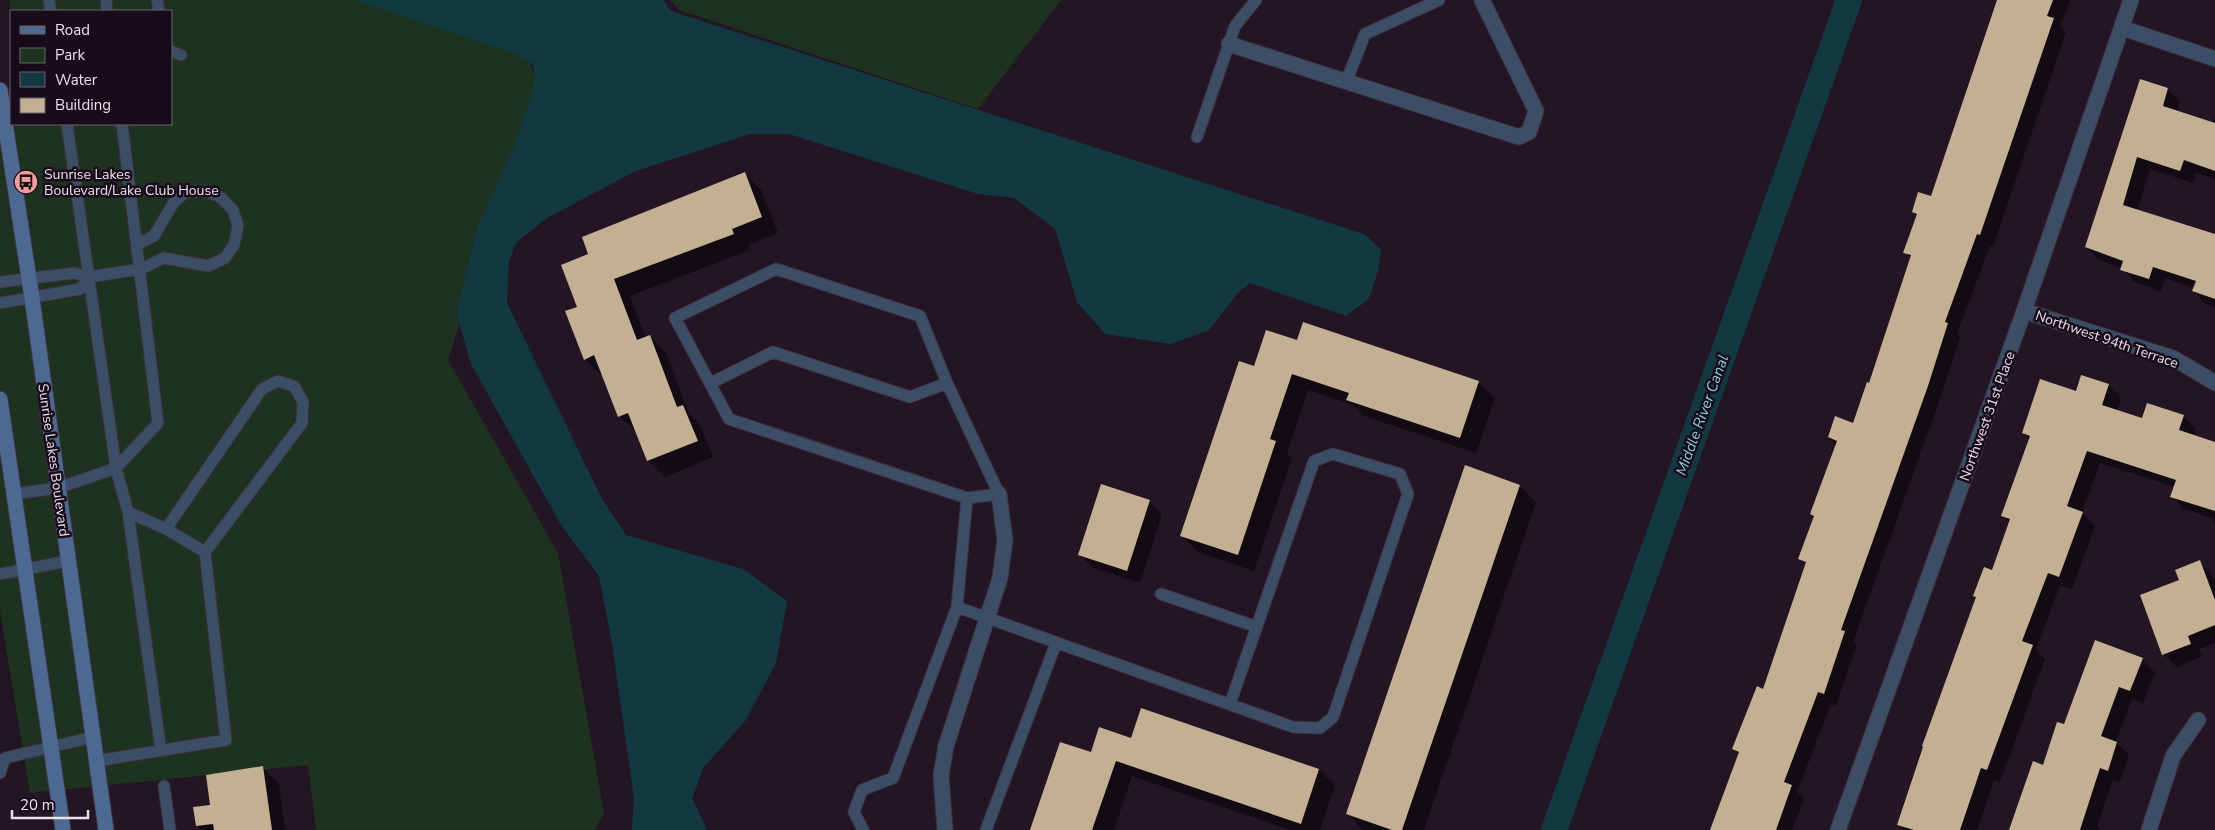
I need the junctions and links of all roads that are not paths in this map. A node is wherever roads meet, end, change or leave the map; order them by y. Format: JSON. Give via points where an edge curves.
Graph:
{"nodes":[{"id":1,"x":1256,"y":0,"type":"edge"},
{"id":2,"x":1439,"y":0,"type":"edge"},
{"id":3,"x":1482,"y":0,"type":"edge"},
{"id":4,"x":2131,"y":0,"type":"edge"},
{"id":5,"x":2122,"y":28,"type":"junction"},
{"id":6,"x":1229,"y":44,"type":"junction"},
{"id":7,"x":2215,"y":59,"type":"edge"},
{"id":8,"x":1346,"y":82,"type":"junction"},
{"id":9,"x":0,"y":90,"type":"edge"},
{"id":10,"x":67,"y":125,"type":"edge"},
{"id":11,"x":122,"y":125,"type":"edge"},
{"id":12,"x":1196,"y":138,"type":"dead end"},
{"id":13,"x":138,"y":244,"type":"junction"},
{"id":14,"x":141,"y":269,"type":"junction"},
{"id":15,"x":89,"y":277,"type":"junction"},
{"id":16,"x":29,"y":278,"type":"junction"},
{"id":17,"x":0,"y":282,"type":"edge"},
{"id":18,"x":32,"y":298,"type":"junction"},
{"id":19,"x":0,"y":303,"type":"edge"},
{"id":20,"x":2024,"y":311,"type":"junction"},
{"id":21,"x":711,"y":383,"type":"junction"},
{"id":22,"x":948,"y":383,"type":"junction"},
{"id":23,"x":2215,"y":383,"type":"edge"},
{"id":24,"x":0,"y":398,"type":"edge"},
{"id":25,"x":116,"y":468,"type":"junction"},
{"id":26,"x":58,"y":488,"type":"junction"},
{"id":27,"x":14,"y":494,"type":"junction"},
{"id":28,"x":999,"y":494,"type":"junction"},
{"id":29,"x":967,"y":498,"type":"junction"},
{"id":30,"x":128,"y":512,"type":"junction"},
{"id":31,"x":166,"y":529,"type":"junction"},
{"id":32,"x":205,"y":552,"type":"junction"},
{"id":33,"x":68,"y":562,"type":"junction"},
{"id":34,"x":25,"y":570,"type":"junction"},
{"id":35,"x":0,"y":574,"type":"edge"},
{"id":36,"x":1161,"y":594,"type":"dead end"},
{"id":37,"x":957,"y":607,"type":"junction"},
{"id":38,"x":986,"y":618,"type":"junction"},
{"id":39,"x":1257,"y":627,"type":"junction"},
{"id":40,"x":1056,"y":643,"type":"junction"},
{"id":41,"x":1230,"y":704,"type":"junction"},
{"id":42,"x":2198,"y":720,"type":"dead end"},
{"id":43,"x":93,"y":737,"type":"junction"},
{"id":44,"x":49,"y":747,"type":"junction"},
{"id":45,"x":161,"y":751,"type":"junction"},
{"id":46,"x":96,"y":761,"type":"junction"},
{"id":47,"x":0,"y":772,"type":"edge"},
{"id":48,"x":164,"y":786,"type":"dead end"},
{"id":49,"x":63,"y":830,"type":"edge"},
{"id":50,"x":106,"y":830,"type":"edge"},
{"id":51,"x":170,"y":830,"type":"edge"},
{"id":52,"x":863,"y":830,"type":"edge"},
{"id":53,"x":945,"y":830,"type":"edge"},
{"id":54,"x":986,"y":830,"type":"edge"},
{"id":55,"x":1838,"y":830,"type":"edge"},
{"id":56,"x":2149,"y":830,"type":"edge"}],
"edges":[{"from":1,"to":6,"type":"lane","via":[[1236,26]]},
{"from":2,"to":8,"type":"lane","via":[[1365,34]]},
{"from":3,"to":8,"type":"street","via":[[1536,111],[1530,132],[1520,138]]},
{"from":4,"to":5,"type":"street","name":"Northwest 31st Place"},
{"from":5,"to":7,"type":"street"},
{"from":5,"to":20,"type":"street","name":"Northwest 31st Place"},
{"from":6,"to":8,"type":"street"},
{"from":6,"to":12,"type":"lane"},
{"from":9,"to":16,"type":"street","name":"Sunrise Lakes Boulevard"},
{"from":10,"to":15,"type":"lane"},
{"from":11,"to":13,"type":"lane"},
{"from":13,"to":14,"type":"lane"},
{"from":13,"to":14,"type":"lane","via":[[154,236],[174,202],[186,192],[205,191],[220,197],[233,210],[238,226],[234,245],[225,258],[208,266],[164,258]]},
{"from":14,"to":15,"type":"lane"},
{"from":14,"to":25,"type":"lane","via":[[158,423]]},
{"from":15,"to":16,"type":"lane","via":[[74,273]]},
{"from":15,"to":18,"type":"lane","via":[[80,289]]},
{"from":15,"to":25,"type":"lane"},
{"from":16,"to":17,"type":"lane"},
{"from":16,"to":18,"type":"street","name":"Sunrise Lakes Boulevard"},
{"from":18,"to":19,"type":"lane"},
{"from":18,"to":26,"type":"street","name":"Sunrise Lakes Boulevard"},
{"from":20,"to":23,"type":"street","name":"Northwest 94th Terrace","via":[[2172,358]]},
{"from":20,"to":55,"type":"street","name":"Northwest 31st Place"},
{"from":21,"to":22,"type":"lane","via":[[772,352],[910,397]]},
{"from":21,"to":22,"type":"lane","via":[[675,318],[776,269],[920,316]]},
{"from":21,"to":29,"type":"lane","via":[[729,418]]},
{"from":22,"to":28,"type":"lane"},
{"from":24,"to":27,"type":"street"},
{"from":25,"to":26,"type":"lane"},
{"from":25,"to":30,"type":"lane"},
{"from":26,"to":27,"type":"lane"},
{"from":26,"to":33,"type":"street","name":"Sunrise Lakes Boulevard"},
{"from":27,"to":34,"type":"street"},
{"from":28,"to":29,"type":"lane"},
{"from":28,"to":38,"type":"street","via":[[1005,540],[1000,578]]},
{"from":29,"to":37,"type":"lane"},
{"from":30,"to":31,"type":"lane"},
{"from":30,"to":45,"type":"lane"},
{"from":31,"to":32,"type":"lane"},
{"from":31,"to":32,"type":"lane","via":[[262,389],[278,381],[294,386],[303,402],[302,423]]},
{"from":32,"to":45,"type":"lane","via":[[226,740]]},
{"from":33,"to":34,"type":"lane"},
{"from":33,"to":43,"type":"street","name":"Sunrise Lakes Boulevard"},
{"from":34,"to":35,"type":"lane"},
{"from":34,"to":44,"type":"street"},
{"from":36,"to":39,"type":"lane"},
{"from":37,"to":38,"type":"lane"},
{"from":37,"to":52,"type":"lane","via":[[893,778],[862,790],[854,812]]},
{"from":38,"to":40,"type":"lane"},
{"from":38,"to":53,"type":"street","via":[[946,746],[941,776]]},
{"from":39,"to":41,"type":"lane"},
{"from":39,"to":41,"type":"lane","via":[[1314,461],[1333,454],[1400,474],[1408,494],[1332,716],[1320,728],[1293,727]]},
{"from":40,"to":41,"type":"lane"},
{"from":40,"to":54,"type":"lane"},
{"from":42,"to":56,"type":"street","via":[[2174,756]]},
{"from":43,"to":44,"type":"lane"},
{"from":43,"to":46,"type":"street","name":"Sunrise Lakes Boulevard"},
{"from":44,"to":47,"type":"lane","via":[[5,758]]},
{"from":44,"to":49,"type":"street"},
{"from":45,"to":46,"type":"lane"},
{"from":46,"to":50,"type":"street","name":"Sunrise Lakes Boulevard"},
{"from":48,"to":51,"type":"lane"}]}
